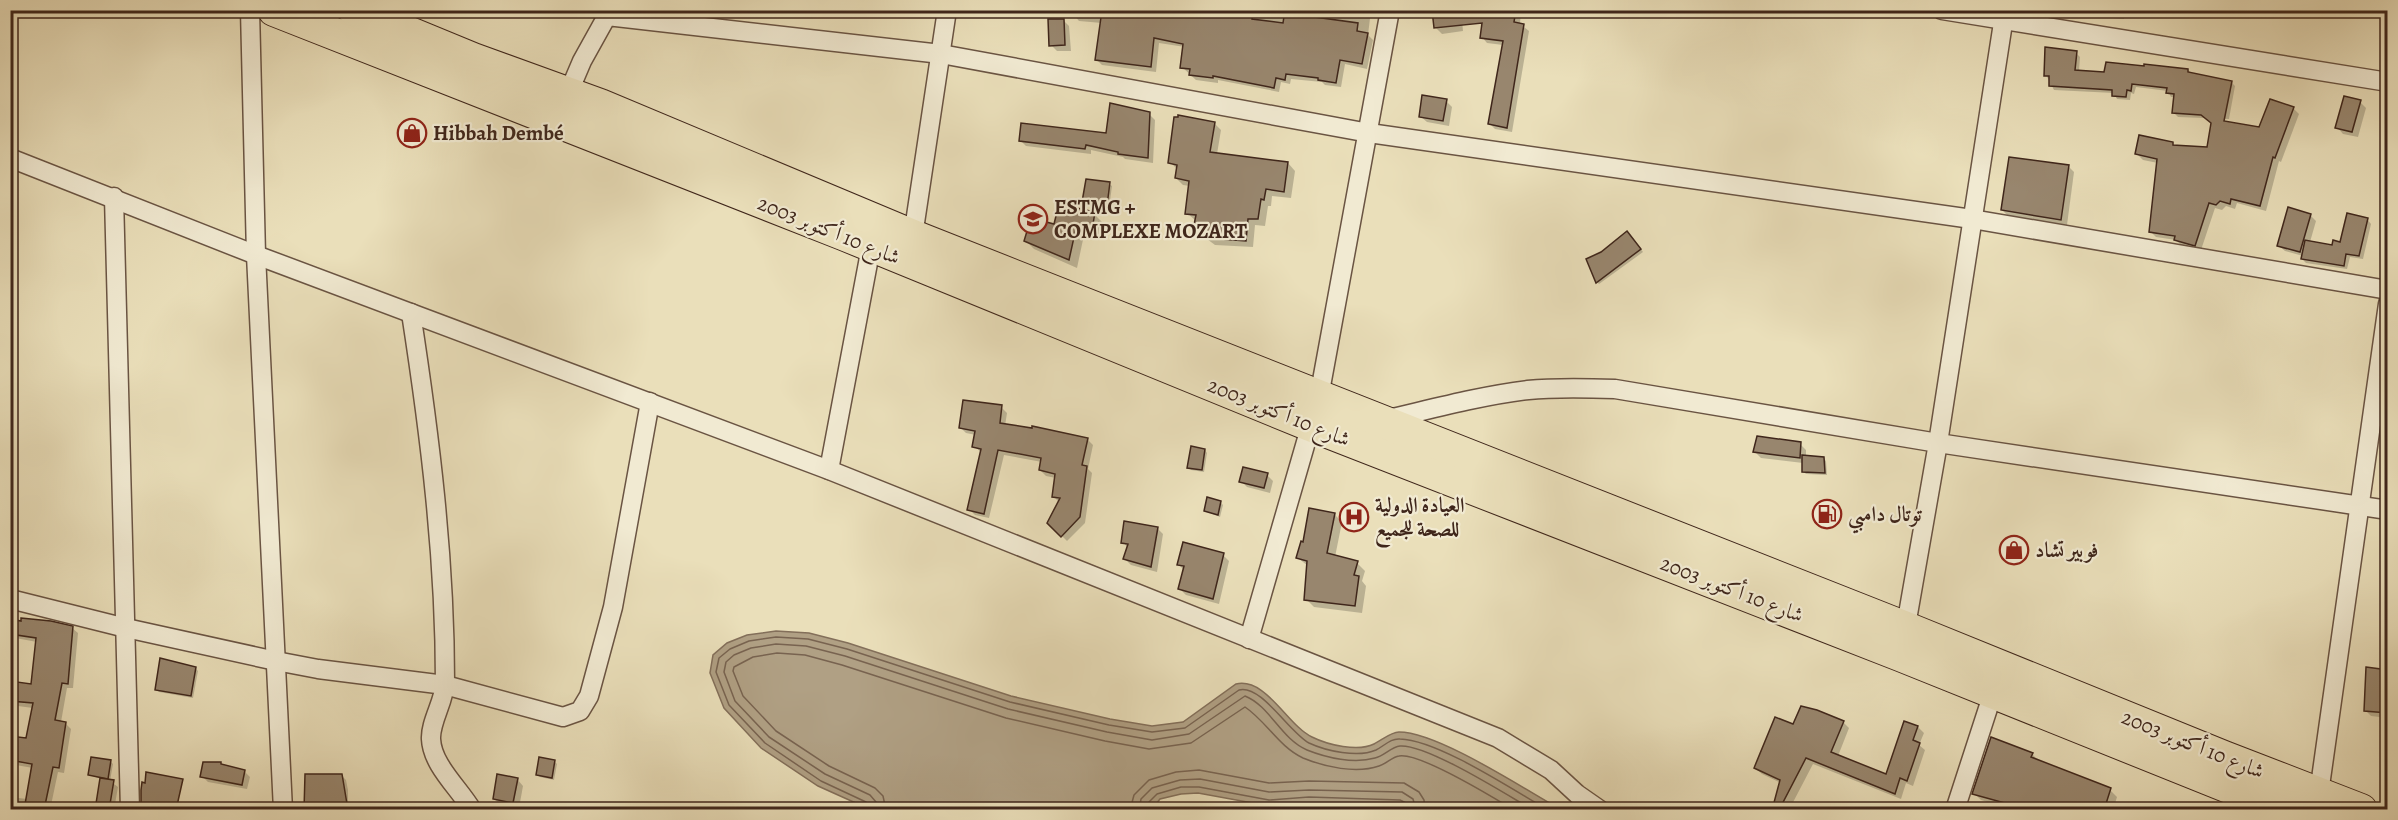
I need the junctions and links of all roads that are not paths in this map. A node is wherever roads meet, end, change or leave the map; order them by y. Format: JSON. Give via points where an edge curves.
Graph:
{"nodes":[{"id":1,"x":250,"y":10,"type":"edge"},
{"id":2,"x":274,"y":10,"type":"edge"},
{"id":3,"x":354,"y":10,"type":"edge"},
{"id":4,"x":947,"y":10,"type":"edge"},
{"id":5,"x":1390,"y":10,"type":"edge"},
{"id":6,"x":1942,"y":10,"type":"edge"},
{"id":7,"x":608,"y":13,"type":"edge"},
{"id":8,"x":2004,"y":16,"type":"edge"},
{"id":9,"x":941,"y":54,"type":"junction"},
{"id":10,"x":2388,"y":82,"type":"edge"},
{"id":11,"x":562,"y":107,"type":"junction"},
{"id":12,"x":1369,"y":133,"type":"junction"},
{"id":13,"x":10,"y":158,"type":"edge"},
{"id":14,"x":114,"y":198,"type":"junction"},
{"id":15,"x":1972,"y":219,"type":"junction"},
{"id":16,"x":913,"y":236,"type":"junction"},
{"id":17,"x":871,"y":247,"type":"junction"},
{"id":18,"x":256,"y":255,"type":"junction"},
{"id":19,"x":2388,"y":290,"type":"edge"},
{"id":20,"x":2388,"y":304,"type":"edge"},
{"id":21,"x":411,"y":313,"type":"junction"},
{"id":22,"x":650,"y":402,"type":"junction"},
{"id":23,"x":1315,"y":411,"type":"junction"},
{"id":24,"x":1380,"y":421,"type":"junction"},
{"id":25,"x":1938,"y":443,"type":"junction"},
{"id":26,"x":829,"y":470,"type":"junction"},
{"id":27,"x":2359,"y":506,"type":"junction"},
{"id":28,"x":2388,"y":510,"type":"edge"},
{"id":29,"x":10,"y":598,"type":"edge"},
{"id":30,"x":126,"y":628,"type":"junction"},
{"id":31,"x":1249,"y":639,"type":"junction"},
{"id":32,"x":1903,"y":641,"type":"junction"},
{"id":33,"x":276,"y":661,"type":"junction"},
{"id":34,"x":445,"y":685,"type":"junction"},
{"id":35,"x":1993,"y":693,"type":"junction"},
{"id":36,"x":2342,"y":804,"type":"edge"},
{"id":37,"x":130,"y":810,"type":"edge"},
{"id":38,"x":283,"y":810,"type":"edge"},
{"id":39,"x":472,"y":810,"type":"edge"},
{"id":40,"x":1600,"y":810,"type":"edge"},
{"id":41,"x":1955,"y":810,"type":"edge"},
{"id":42,"x":2286,"y":810,"type":"edge"}],
"edges":[{"from":1,"to":18,"type":"street"},
{"from":2,"to":11,"type":"highway","name":"شارع 10 أكتوبر 2003"},
{"from":3,"to":11,"type":"highway","name":"شارع 10 أكتوبر 2003","via":[[473,59]]},
{"from":4,"to":9,"type":"street"},
{"from":5,"to":12,"type":"street"},
{"from":6,"to":8,"type":"street"},
{"from":7,"to":9,"type":"street"},
{"from":7,"to":11,"type":"street"},
{"from":8,"to":10,"type":"street"},
{"from":8,"to":15,"type":"street"},
{"from":9,"to":12,"type":"street"},
{"from":9,"to":16,"type":"street"},
{"from":11,"to":16,"type":"highway","name":"شارع 10 أكتوبر 2003"},
{"from":11,"to":17,"type":"highway","name":"شارع 10 أكتوبر 2003"},
{"from":12,"to":15,"type":"street"},
{"from":12,"to":23,"type":"street"},
{"from":13,"to":14,"type":"street"},
{"from":14,"to":18,"type":"street"},
{"from":14,"to":30,"type":"street"},
{"from":15,"to":19,"type":"street"},
{"from":15,"to":25,"type":"street"},
{"from":16,"to":23,"type":"highway","name":"شارع 10 أكتوبر 2003"},
{"from":17,"to":23,"type":"highway","name":"شارع 10 أكتوبر 2003"},
{"from":17,"to":26,"type":"street"},
{"from":18,"to":21,"type":"street"},
{"from":18,"to":33,"type":"street"},
{"from":20,"to":27,"type":"street"},
{"from":21,"to":22,"type":"street"},
{"from":21,"to":34,"type":"street","via":[[430,437],[441,546]]},
{"from":22,"to":26,"type":"street"},
{"from":22,"to":34,"type":"street","via":[[613,608],[589,696],[580,711],[563,717]]},
{"from":23,"to":24,"type":"highway","name":"شارع 10 أكتوبر 2003"},
{"from":23,"to":31,"type":"street"},
{"from":23,"to":32,"type":"highway","name":"شارع 10 أكتوبر 2003"},
{"from":24,"to":25,"type":"street","via":[[1530,390],[1606,388]]},
{"from":24,"to":32,"type":"highway","name":"شارع 10 أكتوبر 2003"},
{"from":25,"to":27,"type":"street"},
{"from":25,"to":32,"type":"street"},
{"from":26,"to":31,"type":"street"},
{"from":27,"to":28,"type":"street"},
{"from":27,"to":36,"type":"street"},
{"from":29,"to":30,"type":"street"},
{"from":30,"to":33,"type":"street"},
{"from":30,"to":37,"type":"street"},
{"from":31,"to":40,"type":"street","via":[[1498,738],[1551,770]]},
{"from":32,"to":35,"type":"highway","name":"شارع 10 أكتوبر 2003"},
{"from":32,"to":36,"type":"highway","name":"شارع 10 أكتوبر 2003"},
{"from":33,"to":34,"type":"street"},
{"from":33,"to":38,"type":"street"},
{"from":34,"to":39,"type":"street","via":[[431,738],[433,748]]},
{"from":35,"to":41,"type":"street"},
{"from":35,"to":42,"type":"highway","name":"شارع 10 أكتوبر 2003"}]}
